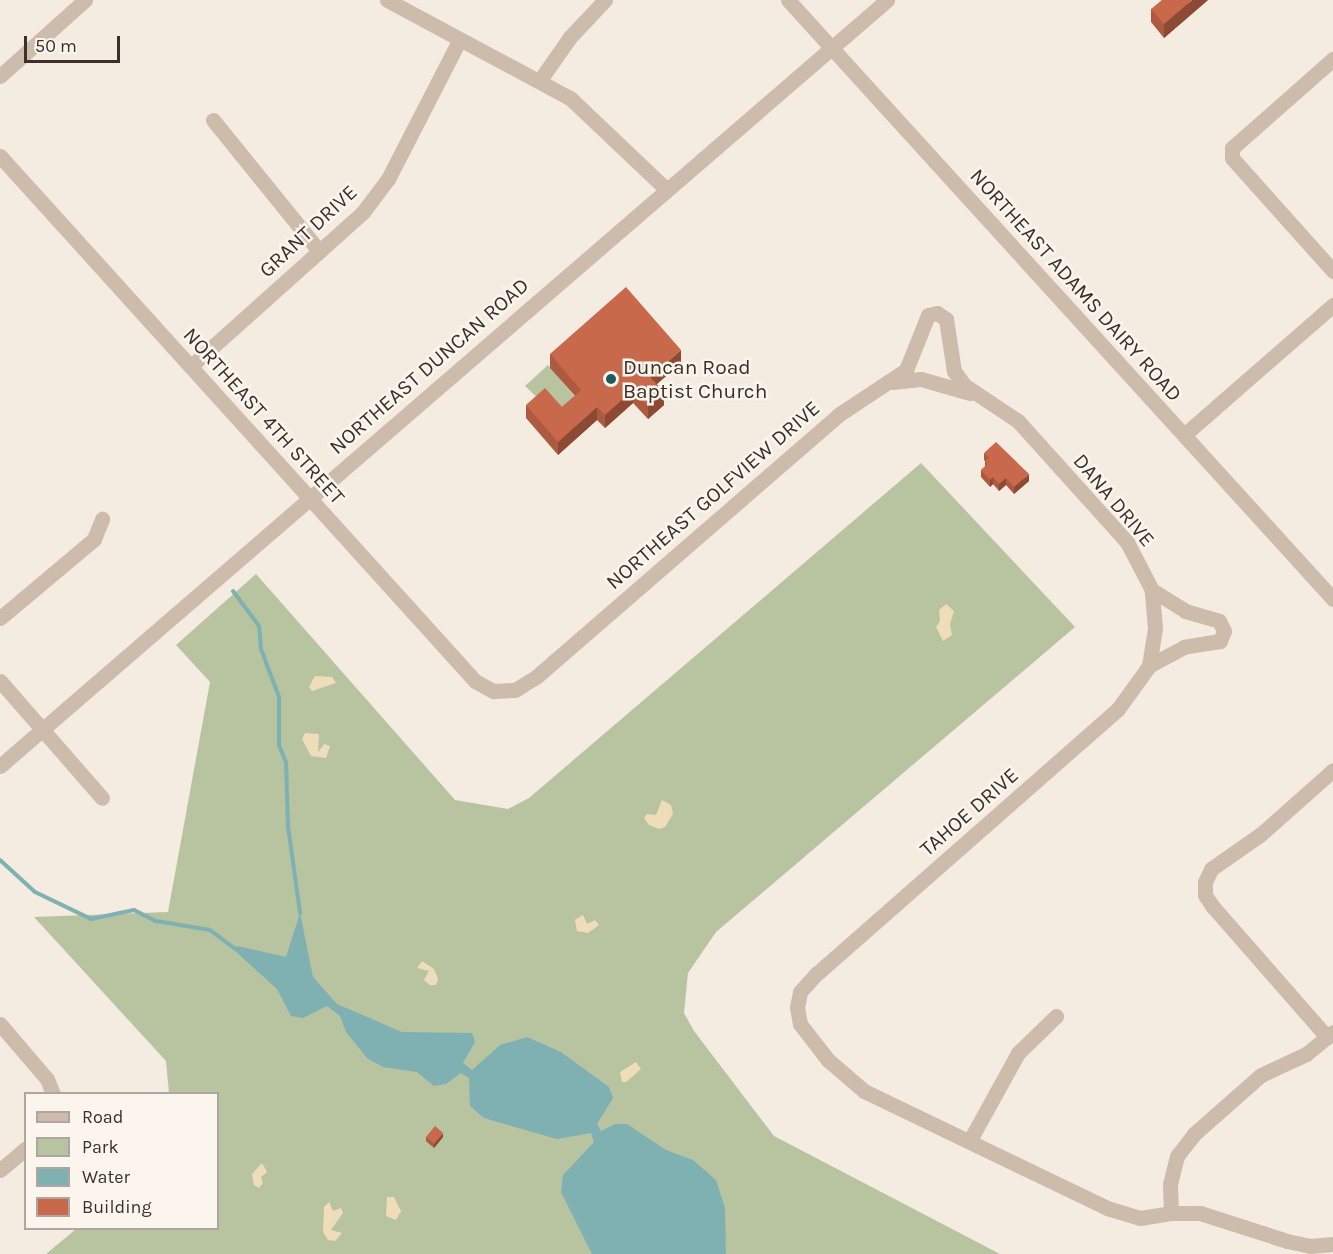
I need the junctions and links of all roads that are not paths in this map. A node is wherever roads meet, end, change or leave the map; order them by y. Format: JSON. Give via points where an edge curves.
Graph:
{"nodes":[{"id":1,"x":85,"y":0,"type":"edge"},
{"id":2,"x":605,"y":0,"type":"edge"},
{"id":3,"x":788,"y":0,"type":"edge"},
{"id":4,"x":887,"y":0,"type":"edge"},
{"id":5,"x":393,"y":1,"type":"edge"},
{"id":6,"x":459,"y":41,"type":"junction"},
{"id":7,"x":832,"y":48,"type":"junction"},
{"id":8,"x":1333,"y":59,"type":"edge"},
{"id":9,"x":0,"y":76,"type":"edge"},
{"id":10,"x":540,"y":80,"type":"junction"},
{"id":11,"x":213,"y":120,"type":"dead end"},
{"id":12,"x":0,"y":156,"type":"edge"},
{"id":13,"x":665,"y":188,"type":"junction"},
{"id":14,"x":319,"y":251,"type":"junction"},
{"id":15,"x":1333,"y":271,"type":"edge"},
{"id":16,"x":1333,"y":305,"type":"edge"},
{"id":17,"x":928,"y":315,"type":"joint"},
{"id":18,"x":190,"y":366,"type":"junction"},
{"id":19,"x":890,"y":382,"type":"junction"},
{"id":20,"x":981,"y":398,"type":"junction"},
{"id":21,"x":1184,"y":435,"type":"junction"},
{"id":22,"x":308,"y":498,"type":"junction"},
{"id":23,"x":102,"y":519,"type":"dead end"},
{"id":24,"x":1152,"y":590,"type":"junction"},
{"id":25,"x":1333,"y":599,"type":"edge"},
{"id":26,"x":0,"y":618,"type":"edge"},
{"id":27,"x":1149,"y":666,"type":"junction"},
{"id":28,"x":0,"y":681,"type":"edge"},
{"id":29,"x":504,"y":693,"type":"joint"},
{"id":30,"x":43,"y":729,"type":"junction"},
{"id":31,"x":0,"y":766,"type":"edge"},
{"id":32,"x":1333,"y":770,"type":"edge"},
{"id":33,"x":102,"y":798,"type":"dead end"},
{"id":34,"x":1056,"y":1016,"type":"dead end"},
{"id":35,"x":0,"y":1024,"type":"edge"},
{"id":36,"x":1330,"y":1034,"type":"edge"},
{"id":37,"x":52,"y":1092,"type":"edge"},
{"id":38,"x":970,"y":1140,"type":"junction"},
{"id":39,"x":24,"y":1150,"type":"edge"},
{"id":40,"x":0,"y":1170,"type":"edge"},
{"id":41,"x":1171,"y":1212,"type":"junction"},
{"id":42,"x":1333,"y":1244,"type":"edge"}],
"edges":[{"from":1,"to":9,"type":"street"},
{"from":2,"to":10,"type":"street","via":[[570,37]]},
{"from":3,"to":7,"type":"street","name":"NORTHEAST ADAMS DAIRY ROAD"},
{"from":4,"to":7,"type":"street","name":"NORTHEAST DUNCAN ROAD"},
{"from":5,"to":6,"type":"street"},
{"from":6,"to":10,"type":"street"},
{"from":6,"to":14,"type":"street","name":"GRANT DRIVE","via":[[388,179],[363,212]]},
{"from":7,"to":13,"type":"street","name":"NORTHEAST DUNCAN ROAD"},
{"from":7,"to":21,"type":"street","name":"NORTHEAST ADAMS DAIRY ROAD"},
{"from":8,"to":15,"type":"street","via":[[1229,146],[1232,159]]},
{"from":10,"to":13,"type":"street","via":[[595,118]]},
{"from":11,"to":14,"type":"street"},
{"from":12,"to":18,"type":"street","name":"NORTHEAST 4TH STREET"},
{"from":13,"to":22,"type":"street","name":"NORTHEAST DUNCAN ROAD"},
{"from":14,"to":18,"type":"street","name":"GRANT DRIVE"},
{"from":16,"to":21,"type":"street"},
{"from":17,"to":19,"type":"street","name":"NORTHEAST GOLFVIEW DRIVE","via":[[914,356],[906,370]]},
{"from":17,"to":20,"type":"street","name":"DANA DRIVE","via":[[937,313],[946,319],[954,371]]},
{"from":18,"to":22,"type":"street","name":"NORTHEAST 4TH STREET"},
{"from":19,"to":20,"type":"street","name":"DANA DRIVE","via":[[930,381]]},
{"from":19,"to":29,"type":"street","name":"NORTHEAST GOLFVIEW DRIVE","via":[[838,415],[536,677]]},
{"from":20,"to":24,"type":"street","name":"DANA DRIVE","via":[[1018,421],[1113,526],[1141,564]]},
{"from":21,"to":25,"type":"street","name":"NORTHEAST ADAMS DAIRY ROAD"},
{"from":22,"to":29,"type":"street","name":"NORTHEAST 4TH STREET","via":[[475,681]]},
{"from":22,"to":30,"type":"street","name":"NORTHEAST DUNCAN ROAD"},
{"from":23,"to":26,"type":"street","via":[[94,539]]},
{"from":24,"to":27,"type":"street","name":"TAHOE DRIVE","via":[[1155,628]]},
{"from":24,"to":27,"type":"street","name":"TAHOE DRIVE","via":[[1166,602],[1215,620],[1224,631],[1220,641],[1184,647]]},
{"from":27,"to":38,"type":"street","name":"TAHOE DRIVE","via":[[1118,709],[807,982],[797,1007],[801,1024],[828,1060],[864,1091]]},
{"from":28,"to":30,"type":"street"},
{"from":30,"to":31,"type":"street","name":"NORTHEAST DUNCAN ROAD"},
{"from":30,"to":33,"type":"street"},
{"from":32,"to":36,"type":"street","via":[[1261,834],[1211,869],[1205,882],[1206,895],[1213,907]]},
{"from":34,"to":38,"type":"street","via":[[1013,1061]]},
{"from":35,"to":37,"type":"street","via":[[39,1069]]},
{"from":36,"to":41,"type":"street","via":[[1306,1054],[1262,1075],[1194,1134],[1177,1156],[1170,1184]]},
{"from":38,"to":41,"type":"street","via":[[1107,1208],[1140,1218]]},
{"from":39,"to":40,"type":"street"},
{"from":41,"to":42,"type":"street","via":[[1200,1213],[1310,1246]]}]}
